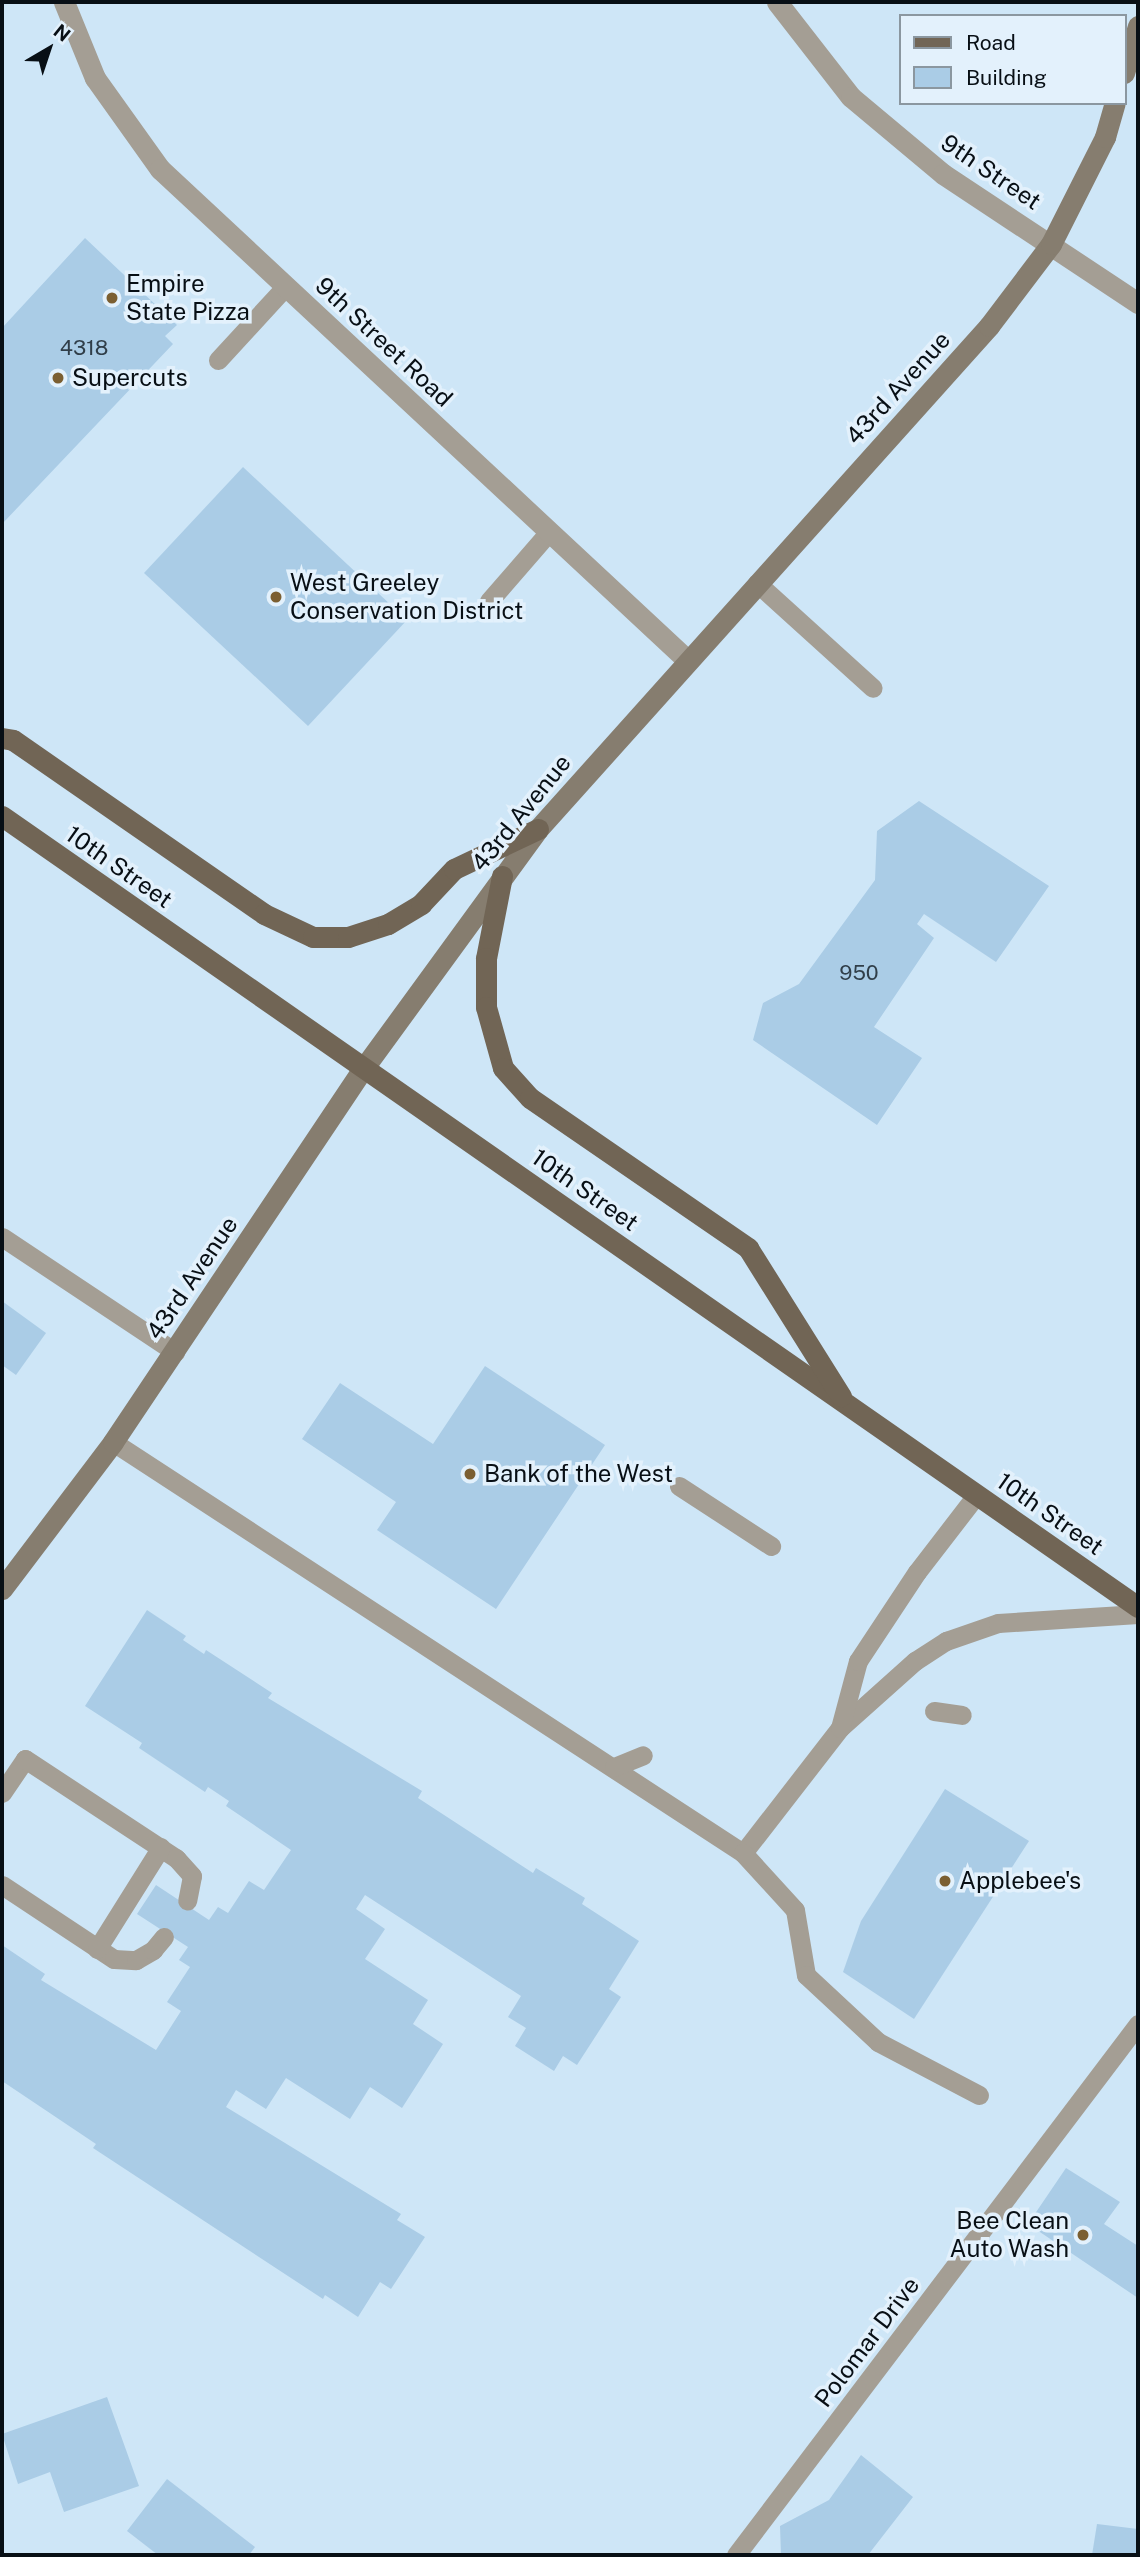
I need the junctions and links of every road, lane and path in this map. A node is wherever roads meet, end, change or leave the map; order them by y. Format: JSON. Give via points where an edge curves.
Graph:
{"nodes":[{"id":1,"x":64,"y":2,"type":"edge"},
{"id":2,"x":777,"y":2,"type":"edge"},
{"id":3,"x":1138,"y":26,"type":"edge"},
{"id":4,"x":1126,"y":65,"type":"edge"},
{"id":5,"x":1114,"y":105,"type":"edge"},
{"id":6,"x":1051,"y":244,"type":"junction"},
{"id":7,"x":286,"y":286,"type":"junction"},
{"id":8,"x":1138,"y":303,"type":"edge"},
{"id":9,"x":218,"y":360,"type":"dead end"},
{"id":10,"x":549,"y":531,"type":"junction"},
{"id":11,"x":757,"y":583,"type":"junction"},
{"id":12,"x":489,"y":601,"type":"dead end"},
{"id":13,"x":687,"y":660,"type":"junction"},
{"id":14,"x":873,"y":688,"type":"dead end"},
{"id":15,"x":2,"y":738,"type":"edge"},
{"id":16,"x":2,"y":816,"type":"edge"},
{"id":17,"x":538,"y":829,"type":"junction"},
{"id":18,"x":502,"y":876,"type":"junction"},
{"id":19,"x":363,"y":1069,"type":"junction"},
{"id":20,"x":2,"y":1237,"type":"edge"},
{"id":21,"x":175,"y":1352,"type":"junction"},
{"id":22,"x":846,"y":1404,"type":"junction"},
{"id":23,"x":113,"y":1442,"type":"junction"},
{"id":24,"x":679,"y":1486,"type":"dead end"},
{"id":25,"x":977,"y":1494,"type":"junction"},
{"id":26,"x":771,"y":1546,"type":"dead end"},
{"id":27,"x":2,"y":1589,"type":"edge"},
{"id":28,"x":1138,"y":1607,"type":"edge"},
{"id":29,"x":1138,"y":1614,"type":"edge"},
{"id":30,"x":934,"y":1711,"type":"dead end"},
{"id":31,"x":962,"y":1715,"type":"dead end"},
{"id":32,"x":840,"y":1728,"type":"junction"},
{"id":33,"x":643,"y":1755,"type":"dead end"},
{"id":34,"x":614,"y":1767,"type":"junction"},
{"id":35,"x":2,"y":1793,"type":"edge"},
{"id":36,"x":161,"y":1847,"type":"junction"},
{"id":37,"x":743,"y":1853,"type":"junction"},
{"id":38,"x":2,"y":1885,"type":"edge"},
{"id":39,"x":187,"y":1901,"type":"dead end"},
{"id":40,"x":164,"y":1937,"type":"dead end"},
{"id":41,"x":97,"y":1949,"type":"junction"},
{"id":42,"x":1138,"y":2024,"type":"edge"},
{"id":43,"x":979,"y":2095,"type":"dead end"},
{"id":44,"x":736,"y":2555,"type":"edge"}],
"edges":[{"from":1,"to":7,"type":"street","name":"9th Street Road","via":[[76,37],[122,121],[160,169]]},
{"from":2,"to":6,"type":"street","name":"9th Street","via":[[851,97],[943,174]]},
{"from":3,"to":4,"type":"street"},
{"from":5,"to":6,"type":"street","name":"43rd Avenue","via":[[1105,137]]},
{"from":6,"to":8,"type":"street","name":"9th Street"},
{"from":6,"to":11,"type":"street","name":"43rd Avenue","via":[[989,326]]},
{"from":7,"to":9,"type":"lane"},
{"from":7,"to":10,"type":"street","name":"9th Street Road"},
{"from":10,"to":12,"type":"lane"},
{"from":10,"to":13,"type":"street","name":"9th Street Road"},
{"from":11,"to":13,"type":"street","name":"43rd Avenue"},
{"from":11,"to":14,"type":"lane"},
{"from":13,"to":17,"type":"street","name":"43rd Avenue"},
{"from":15,"to":17,"type":"main road","via":[[13,740],[264,914],[313,937],[348,937],[388,924],[421,904],[454,869]]},
{"from":16,"to":19,"type":"main road","name":"10th Street"},
{"from":17,"to":18,"type":"street","name":"43rd Avenue"},
{"from":18,"to":19,"type":"street","name":"43rd Avenue"},
{"from":18,"to":22,"type":"main road","via":[[486,958],[486,1007],[503,1069],[530,1098],[748,1248]]},
{"from":19,"to":21,"type":"street","name":"43rd Avenue"},
{"from":19,"to":22,"type":"main road","name":"10th Street"},
{"from":20,"to":21,"type":"lane"},
{"from":21,"to":23,"type":"street","name":"43rd Avenue"},
{"from":22,"to":25,"type":"main road","name":"10th Street"},
{"from":23,"to":27,"type":"street","name":"43rd Avenue"},
{"from":23,"to":34,"type":"lane","via":[[539,1709]]},
{"from":24,"to":26,"type":"lane"},
{"from":25,"to":28,"type":"main road","name":"10th Street"},
{"from":25,"to":32,"type":"lane","via":[[917,1572],[858,1661]]},
{"from":29,"to":32,"type":"lane","via":[[998,1623],[946,1641],[915,1661]]},
{"from":30,"to":31,"type":"lane"},
{"from":32,"to":37,"type":"lane"},
{"from":33,"to":34,"type":"lane"},
{"from":34,"to":37,"type":"lane"},
{"from":35,"to":36,"type":"lane","via":[[25,1759]]},
{"from":36,"to":39,"type":"lane","via":[[192,1876]]},
{"from":36,"to":41,"type":"lane"},
{"from":37,"to":43,"type":"lane","via":[[795,1910],[806,1975],[878,2042]]},
{"from":38,"to":41,"type":"lane"},
{"from":40,"to":41,"type":"lane","via":[[136,1959],[114,1959]]},
{"from":42,"to":44,"type":"lane","name":"Polomar Drive"}]}
